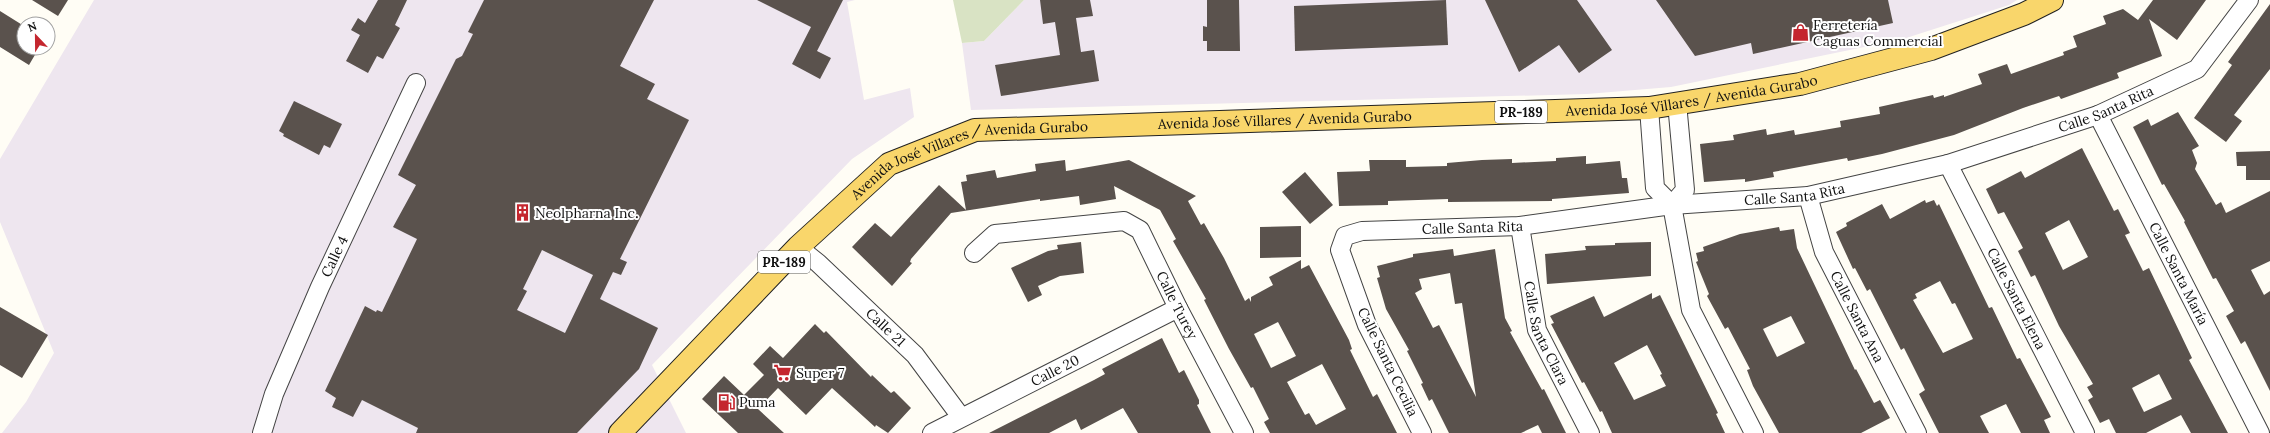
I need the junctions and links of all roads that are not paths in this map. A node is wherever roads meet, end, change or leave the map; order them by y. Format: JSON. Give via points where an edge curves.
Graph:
{"nodes":[{"id":1,"x":2052,"y":0,"type":"edge"},
{"id":2,"x":2248,"y":0,"type":"edge"},
{"id":3,"x":416,"y":83,"type":"dead end"},
{"id":4,"x":1677,"y":103,"type":"junction"},
{"id":5,"x":1649,"y":108,"type":"junction"},
{"id":6,"x":2098,"y":115,"type":"junction"},
{"id":7,"x":1948,"y":164,"type":"junction"},
{"id":8,"x":1808,"y":196,"type":"junction"},
{"id":9,"x":1672,"y":205,"type":"junction"},
{"id":10,"x":1520,"y":226,"type":"junction"},
{"id":11,"x":798,"y":247,"type":"junction"},
{"id":12,"x":974,"y":254,"type":"dead end"},
{"id":13,"x":1355,"y":290,"type":"joint"},
{"id":14,"x":1178,"y":308,"type":"junction"},
{"id":15,"x":961,"y":417,"type":"junction"},
{"id":16,"x":262,"y":433,"type":"edge"},
{"id":17,"x":620,"y":433,"type":"edge"},
{"id":18,"x":932,"y":433,"type":"edge"},
{"id":19,"x":1244,"y":433,"type":"edge"},
{"id":20,"x":1422,"y":433,"type":"edge"},
{"id":21,"x":1590,"y":433,"type":"edge"},
{"id":22,"x":1754,"y":433,"type":"edge"},
{"id":23,"x":1917,"y":433,"type":"edge"},
{"id":24,"x":2085,"y":433,"type":"edge"},
{"id":25,"x":2260,"y":433,"type":"edge"}],
"edges":[{"from":1,"to":4,"type":"main road","name":"Avenida José Villares / Avenida Gurabo","number":"PR-189","via":[[2024,14],[1931,48],[1800,84]]},
{"from":2,"to":6,"type":"street","name":"Calle Santa Rita","via":[[2197,69]]},
{"from":3,"to":16,"type":"street","name":"Calle 4","via":[[317,294],[274,394]]},
{"from":4,"to":5,"type":"main road","name":"Avenida José Villares / Avenida Gurabo","number":"PR-189"},
{"from":4,"to":9,"type":"street","via":[[1685,190]]},
{"from":5,"to":9,"type":"street","via":[[1656,188]]},
{"from":5,"to":11,"type":"main road","name":"Avenida José Villares / Avenida Gurabo","number":"PR-189","via":[[975,130],[889,164]]},
{"from":6,"to":7,"type":"street","name":"Calle Santa Rita"},
{"from":6,"to":25,"type":"street","name":"Calle Santa María"},
{"from":7,"to":8,"type":"street","name":"Calle Santa Rita"},
{"from":7,"to":24,"type":"street","name":"Calle Santa Elena"},
{"from":8,"to":9,"type":"street","name":"Calle Santa Rita"},
{"from":8,"to":23,"type":"street","name":"Calle Santa Ana","via":[[1824,252]]},
{"from":9,"to":10,"type":"street","name":"Calle Santa Rita"},
{"from":9,"to":22,"type":"street","via":[[1691,310]]},
{"from":10,"to":13,"type":"street","name":"Calle Santa Rita","via":[[1362,231],[1345,236],[1340,250]]},
{"from":10,"to":21,"type":"street","name":"Calle Santa Clara","via":[[1537,330]]},
{"from":11,"to":15,"type":"street","name":"Calle 21","via":[[915,355]]},
{"from":11,"to":17,"type":"main road","name":"Avenida José Villares / Avenida Gurabo","number":"PR-189"},
{"from":12,"to":14,"type":"street","name":"Calle Turey","via":[[995,234],[1124,220],[1140,230]]},
{"from":13,"to":20,"type":"street","name":"Calle Santa Cecilia","via":[[1367,325]]},
{"from":14,"to":15,"type":"street","name":"Calle 20"},
{"from":14,"to":19,"type":"street","name":"Calle Turey"},
{"from":15,"to":18,"type":"street","name":"Calle 20"}]}
